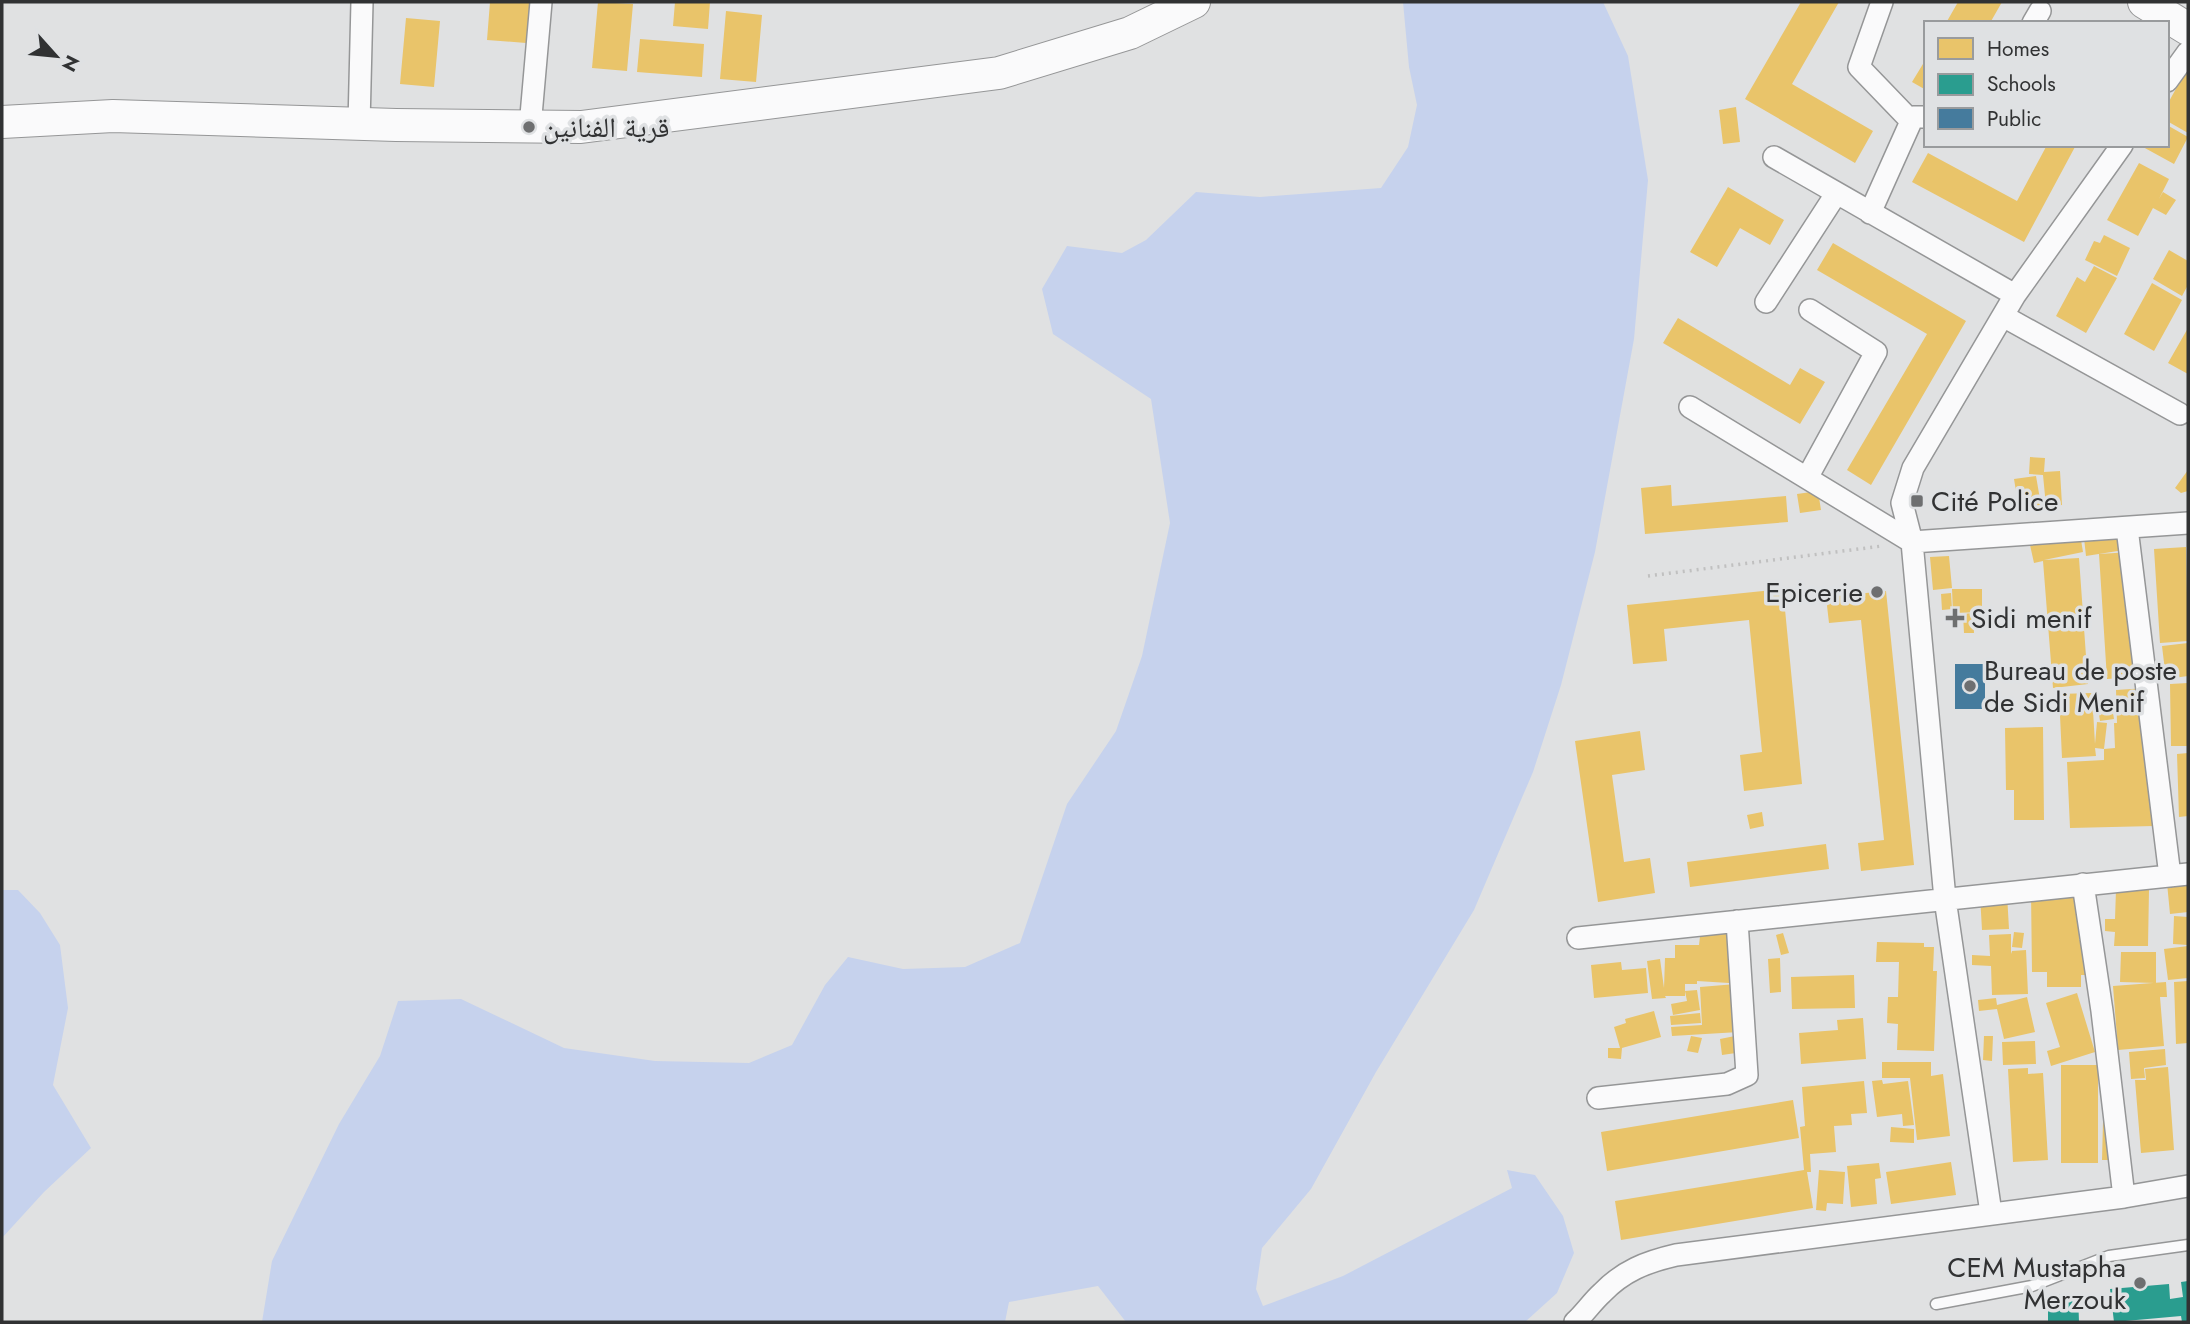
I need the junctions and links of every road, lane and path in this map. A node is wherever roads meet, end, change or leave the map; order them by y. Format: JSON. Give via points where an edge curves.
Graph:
{"nodes":[{"id":1,"x":362,"y":2,"type":"edge"},
{"id":2,"x":541,"y":2,"type":"edge"},
{"id":3,"x":1194,"y":2,"type":"edge"},
{"id":4,"x":1882,"y":2,"type":"edge"},
{"id":5,"x":2144,"y":2,"type":"edge"},
{"id":6,"x":2188,"y":29,"type":"edge"},
{"id":7,"x":2188,"y":52,"type":"edge"},
{"id":8,"x":2169,"y":78,"type":"edge"},
{"id":9,"x":1918,"y":119,"type":"edge"},
{"id":10,"x":2,"y":122,"type":"edge"},
{"id":11,"x":359,"y":124,"type":"junction"},
{"id":12,"x":530,"y":127,"type":"junction"},
{"id":13,"x":2121,"y":147,"type":"edge"},
{"id":14,"x":1774,"y":157,"type":"dead end"},
{"id":15,"x":1836,"y":194,"type":"junction"},
{"id":16,"x":1870,"y":213,"type":"junction"},
{"id":17,"x":2014,"y":295,"type":"junction"},
{"id":18,"x":1766,"y":302,"type":"dead end"},
{"id":19,"x":1810,"y":310,"type":"dead end"},
{"id":20,"x":2003,"y":316,"type":"junction"},
{"id":21,"x":1690,"y":407,"type":"dead end"},
{"id":22,"x":2180,"y":414,"type":"dead end"},
{"id":23,"x":1807,"y":478,"type":"junction"},
{"id":24,"x":2188,"y":523,"type":"edge"},
{"id":25,"x":2127,"y":528,"type":"junction"},
{"id":26,"x":1912,"y":542,"type":"junction"},
{"id":27,"x":1648,"y":576,"type":"dead end"},
{"id":28,"x":2179,"y":875,"type":"edge"},
{"id":29,"x":2083,"y":884,"type":"junction"},
{"id":30,"x":1945,"y":898,"type":"junction"},
{"id":31,"x":1737,"y":921,"type":"junction"},
{"id":32,"x":1578,"y":938,"type":"dead end"},
{"id":33,"x":1598,"y":1098,"type":"dead end"},
{"id":34,"x":2188,"y":1186,"type":"edge"},
{"id":35,"x":2124,"y":1197,"type":"junction"},
{"id":36,"x":1991,"y":1213,"type":"junction"},
{"id":37,"x":2188,"y":1245,"type":"edge"},
{"id":38,"x":1936,"y":1304,"type":"dead end"},
{"id":39,"x":1575,"y":1322,"type":"edge"}],
"edges":[{"from":1,"to":11,"type":"street"},
{"from":2,"to":12,"type":"street"},
{"from":3,"to":12,"type":"main road","via":[[1130,33],[999,74],[581,127]]},
{"from":4,"to":9,"type":"street","via":[[1859,67]]},
{"from":5,"to":6,"type":"main road"},
{"from":7,"to":8,"type":"street"},
{"from":9,"to":16,"type":"street"},
{"from":10,"to":11,"type":"main road","via":[[113,116]]},
{"from":11,"to":12,"type":"main road"},
{"from":13,"to":17,"type":"street"},
{"from":14,"to":15,"type":"street"},
{"from":15,"to":16,"type":"street"},
{"from":15,"to":18,"type":"street"},
{"from":16,"to":17,"type":"street"},
{"from":17,"to":20,"type":"street"},
{"from":19,"to":23,"type":"street","via":[[1876,352]]},
{"from":20,"to":22,"type":"street"},
{"from":20,"to":26,"type":"street","via":[[1913,468],[1902,503]]},
{"from":21,"to":23,"type":"street"},
{"from":23,"to":26,"type":"street"},
{"from":24,"to":25,"type":"street"},
{"from":25,"to":26,"type":"street"},
{"from":25,"to":28,"type":"street"},
{"from":26,"to":27,"type":"path"},
{"from":26,"to":30,"type":"street"},
{"from":28,"to":29,"type":"street"},
{"from":29,"to":30,"type":"street"},
{"from":29,"to":35,"type":"street"},
{"from":30,"to":31,"type":"street"},
{"from":30,"to":36,"type":"street"},
{"from":31,"to":32,"type":"street"},
{"from":31,"to":33,"type":"street","via":[[1747,1074],[1727,1084]]},
{"from":34,"to":35,"type":"street"},
{"from":35,"to":36,"type":"street"},
{"from":36,"to":39,"type":"street","via":[[1648,1261],[1622,1274]]},
{"from":37,"to":38,"type":"lane","via":[[2109,1256],[2032,1286]]}]}
